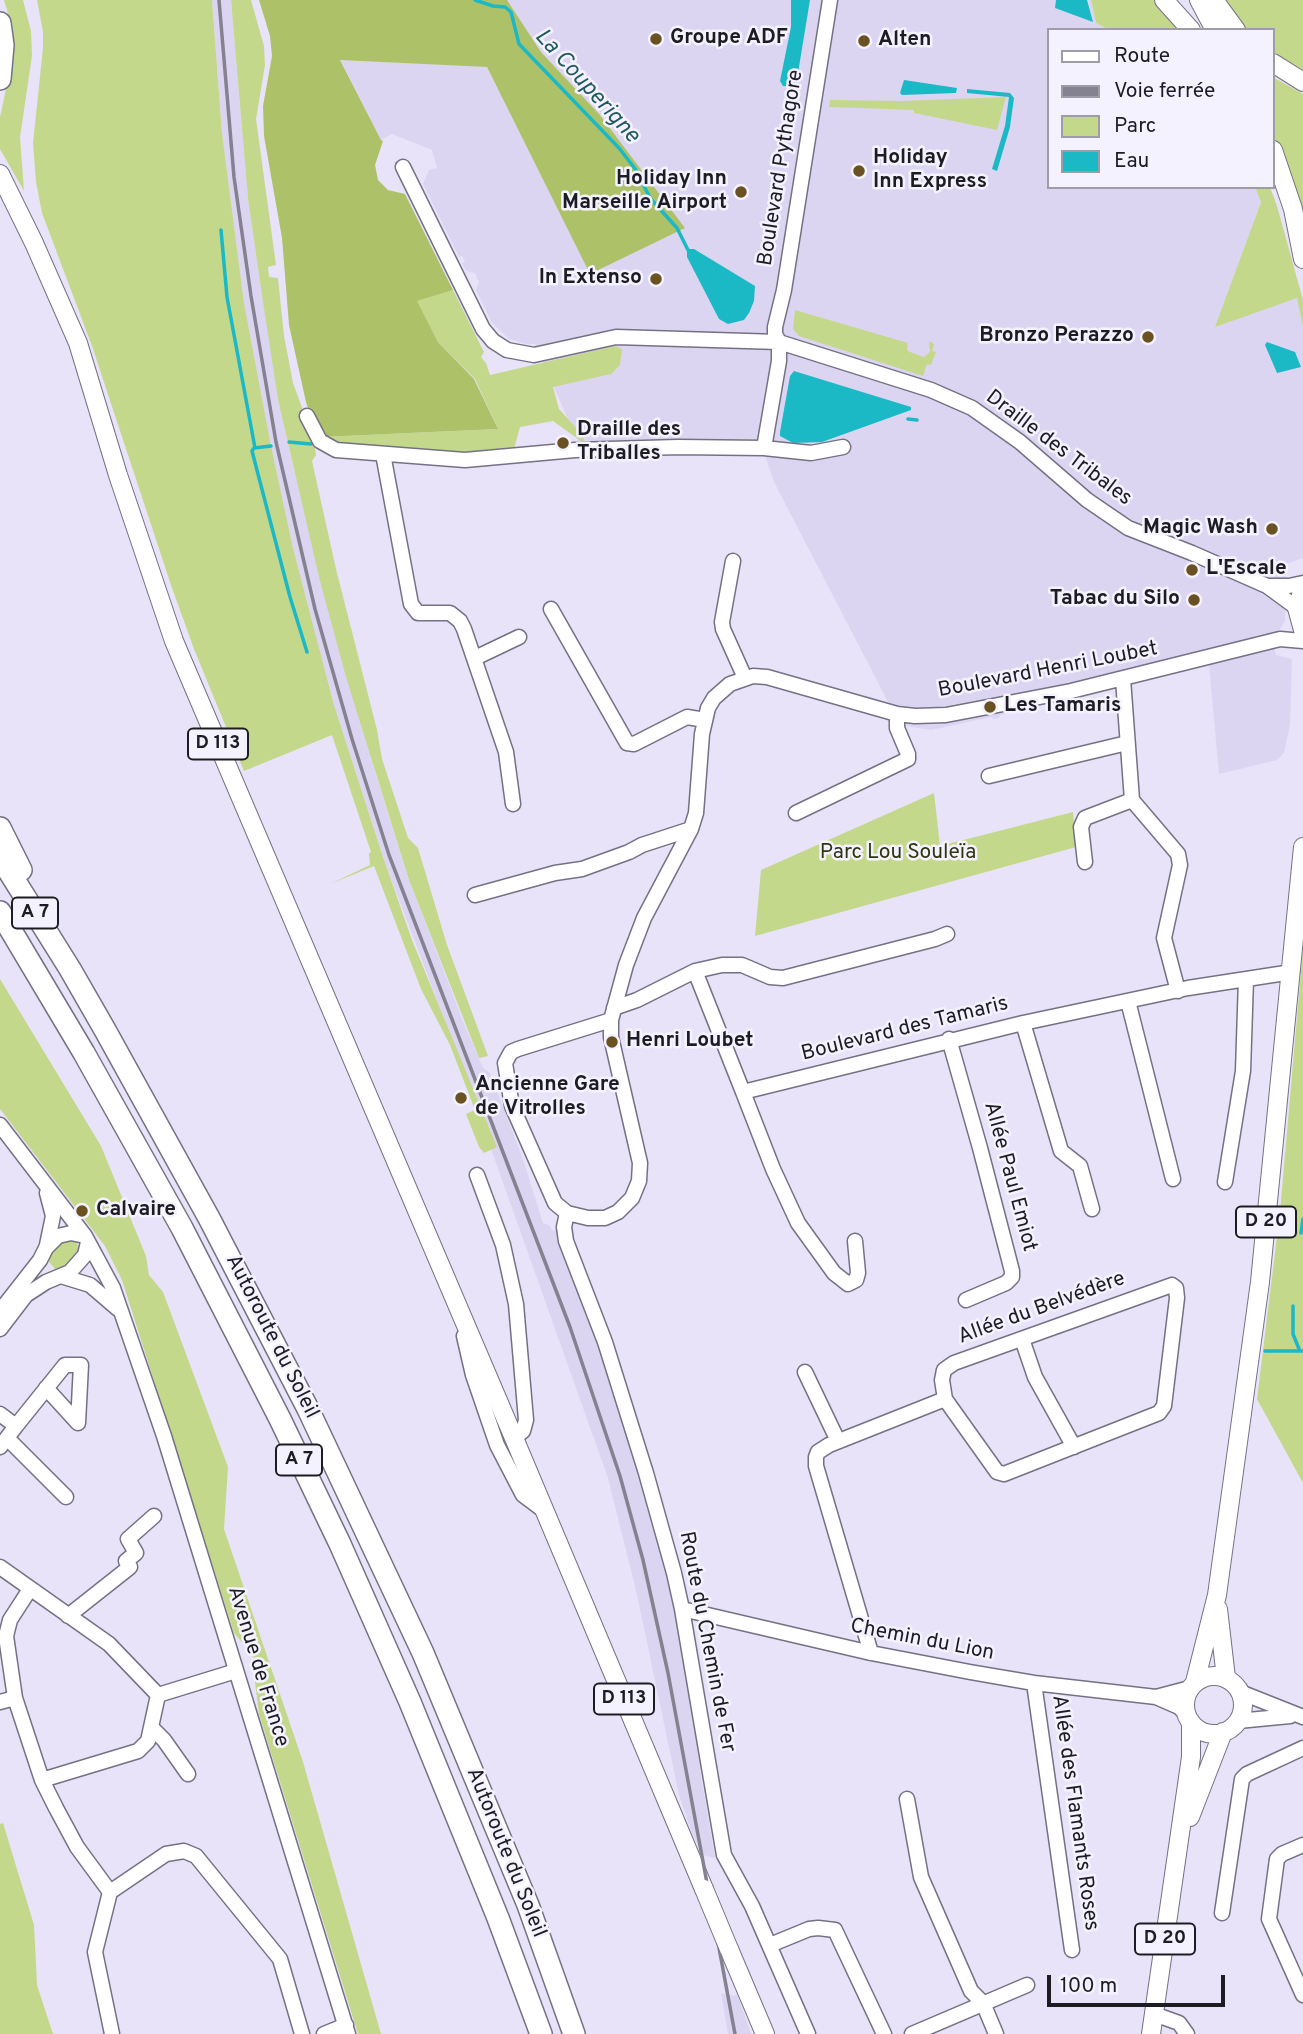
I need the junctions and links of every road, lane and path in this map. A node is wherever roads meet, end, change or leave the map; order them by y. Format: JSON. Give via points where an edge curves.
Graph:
{"nodes":[{"id":1,"x":830,"y":0,"type":"edge"},
{"id":2,"x":1164,"y":0,"type":"edge"},
{"id":3,"x":1199,"y":0,"type":"edge"},
{"id":4,"x":1214,"y":0,"type":"edge"},
{"id":5,"x":0,"y":23,"type":"edge"},
{"id":6,"x":1189,"y":28,"type":"edge"},
{"id":7,"x":1214,"y":28,"type":"edge"},
{"id":8,"x":1235,"y":28,"type":"edge"},
{"id":9,"x":1275,"y":64,"type":"edge"},
{"id":10,"x":0,"y":79,"type":"edge"},
{"id":11,"x":1303,"y":82,"type":"edge"},
{"id":12,"x":1275,"y":156,"type":"edge"},
{"id":13,"x":402,"y":167,"type":"dead end"},
{"id":14,"x":0,"y":174,"type":"edge"},
{"id":15,"x":1275,"y":188,"type":"edge"},
{"id":16,"x":1303,"y":259,"type":"edge"},
{"id":17,"x":779,"y":342,"type":"junction"},
{"id":18,"x":307,"y":416,"type":"dead end"},
{"id":19,"x":844,"y":447,"type":"dead end"},
{"id":20,"x":764,"y":448,"type":"junction"},
{"id":21,"x":383,"y":454,"type":"junction"},
{"id":22,"x":733,"y":561,"type":"dead end"},
{"id":23,"x":1303,"y":583,"type":"edge"},
{"id":24,"x":1267,"y":586,"type":"junction"},
{"id":25,"x":1303,"y":589,"type":"edge"},
{"id":26,"x":551,"y":609,"type":"dead end"},
{"id":27,"x":1299,"y":618,"type":"edge"},
{"id":28,"x":519,"y":637,"type":"dead end"},
{"id":29,"x":1280,"y":639,"type":"junction"},
{"id":30,"x":1303,"y":641,"type":"edge"},
{"id":31,"x":475,"y":658,"type":"junction"},
{"id":32,"x":746,"y":678,"type":"junction"},
{"id":33,"x":1123,"y":679,"type":"junction"},
{"id":34,"x":897,"y":714,"type":"junction"},
{"id":35,"x":705,"y":720,"type":"junction"},
{"id":36,"x":1127,"y":743,"type":"junction"},
{"id":37,"x":989,"y":776,"type":"dead end"},
{"id":38,"x":1132,"y":800,"type":"junction"},
{"id":39,"x":513,"y":804,"type":"dead end"},
{"id":40,"x":796,"y":813,"type":"dead end"},
{"id":41,"x":0,"y":828,"type":"edge"},
{"id":42,"x":691,"y":829,"type":"junction"},
{"id":43,"x":1303,"y":848,"type":"edge"},
{"id":44,"x":0,"y":857,"type":"edge"},
{"id":45,"x":1085,"y":862,"type":"dead end"},
{"id":46,"x":475,"y":895,"type":"dead end"},
{"id":47,"x":0,"y":912,"type":"edge"},
{"id":48,"x":947,"y":934,"type":"dead end"},
{"id":49,"x":71,"y":969,"type":"junction"},
{"id":50,"x":695,"y":971,"type":"junction"},
{"id":51,"x":1292,"y":972,"type":"junction"},
{"id":52,"x":1246,"y":979,"type":"junction"},
{"id":53,"x":1178,"y":991,"type":"junction"},
{"id":54,"x":1128,"y":1001,"type":"junction"},
{"id":55,"x":612,"y":1014,"type":"junction"},
{"id":56,"x":1023,"y":1023,"type":"junction"},
{"id":57,"x":949,"y":1039,"type":"junction"},
{"id":58,"x":743,"y":1092,"type":"junction"},
{"id":59,"x":0,"y":1125,"type":"edge"},
{"id":60,"x":477,"y":1175,"type":"dead end"},
{"id":61,"x":1173,"y":1179,"type":"dead end"},
{"id":62,"x":43,"y":1182,"type":"junction"},
{"id":63,"x":1226,"y":1182,"type":"dead end"},
{"id":64,"x":1092,"y":1209,"type":"dead end"},
{"id":65,"x":567,"y":1213,"type":"junction"},
{"id":66,"x":87,"y":1239,"type":"junction"},
{"id":67,"x":855,"y":1241,"type":"dead end"},
{"id":68,"x":43,"y":1254,"type":"junction"},
{"id":69,"x":59,"y":1278,"type":"junction"},
{"id":70,"x":967,"y":1300,"type":"dead end"},
{"id":71,"x":457,"y":1307,"type":"junction"},
{"id":72,"x":0,"y":1311,"type":"edge"},
{"id":73,"x":122,"y":1313,"type":"junction"},
{"id":74,"x":0,"y":1329,"type":"edge"},
{"id":75,"x":1022,"y":1339,"type":"junction"},
{"id":76,"x":804,"y":1372,"type":"dead end"},
{"id":77,"x":46,"y":1388,"type":"dead end"},
{"id":78,"x":945,"y":1399,"type":"junction"},
{"id":79,"x":0,"y":1414,"type":"edge"},
{"id":80,"x":16,"y":1426,"type":"junction"},
{"id":81,"x":514,"y":1438,"type":"junction"},
{"id":82,"x":838,"y":1441,"type":"junction"},
{"id":83,"x":3,"y":1442,"type":"edge"},
{"id":84,"x":1074,"y":1447,"type":"junction"},
{"id":85,"x":66,"y":1497,"type":"dead end"},
{"id":86,"x":543,"y":1510,"type":"junction"},
{"id":87,"x":154,"y":1516,"type":"dead end"},
{"id":88,"x":0,"y":1567,"type":"edge"},
{"id":89,"x":30,"y":1589,"type":"junction"},
{"id":90,"x":1217,"y":1595,"type":"junction"},
{"id":91,"x":682,"y":1609,"type":"junction"},
{"id":92,"x":68,"y":1616,"type":"junction"},
{"id":93,"x":871,"y":1653,"type":"junction"},
{"id":94,"x":236,"y":1671,"type":"junction"},
{"id":95,"x":1226,"y":1678,"type":"junction"},
{"id":96,"x":1034,"y":1683,"type":"junction"},
{"id":97,"x":1193,"y":1685,"type":"junction"},
{"id":98,"x":1240,"y":1692,"type":"junction"},
{"id":99,"x":158,"y":1695,"type":"junction"},
{"id":100,"x":1156,"y":1697,"type":"junction"},
{"id":101,"x":7,"y":1700,"type":"edge"},
{"id":102,"x":1299,"y":1716,"type":"edge"},
{"id":103,"x":1189,"y":1718,"type":"junction"},
{"id":104,"x":1238,"y":1721,"type":"junction"},
{"id":105,"x":152,"y":1728,"type":"junction"},
{"id":106,"x":1223,"y":1732,"type":"junction"},
{"id":107,"x":1303,"y":1748,"type":"edge"},
{"id":108,"x":188,"y":1774,"type":"dead end"},
{"id":109,"x":42,"y":1780,"type":"junction"},
{"id":110,"x":907,"y":1799,"type":"dead end"},
{"id":111,"x":1180,"y":1843,"type":"junction"},
{"id":112,"x":1303,"y":1844,"type":"edge"},
{"id":113,"x":110,"y":1892,"type":"junction"},
{"id":114,"x":1222,"y":1913,"type":"dead end"},
{"id":115,"x":770,"y":1945,"type":"junction"},
{"id":116,"x":1072,"y":1950,"type":"dead end"},
{"id":117,"x":1027,"y":1985,"type":"dead end"},
{"id":118,"x":1303,"y":1995,"type":"edge"},
{"id":119,"x":983,"y":2003,"type":"junction"},
{"id":120,"x":1154,"y":2014,"type":"junction"},
{"id":121,"x":347,"y":2030,"type":"edge"},
{"id":122,"x":112,"y":2034,"type":"edge"},
{"id":123,"x":302,"y":2034,"type":"edge"},
{"id":124,"x":324,"y":2034,"type":"edge"},
{"id":125,"x":541,"y":2034,"type":"edge"},
{"id":126,"x":573,"y":2034,"type":"edge"},
{"id":127,"x":765,"y":2034,"type":"edge"},
{"id":128,"x":808,"y":2034,"type":"edge"},
{"id":129,"x":884,"y":2034,"type":"edge"},
{"id":130,"x":912,"y":2034,"type":"edge"},
{"id":131,"x":996,"y":2034,"type":"edge"},
{"id":132,"x":1151,"y":2034,"type":"edge"},
{"id":133,"x":1187,"y":2034,"type":"edge"}],
"edges":[{"from":1,"to":17,"type":"street","name":"Boulevard Pythagore","via":[[775,327]]},
{"from":2,"to":6,"type":"main road"},
{"from":3,"to":7,"type":"main road"},
{"from":4,"to":8,"type":"main road"},
{"from":5,"to":10,"type":"highway"},
{"from":9,"to":11,"type":"main road"},
{"from":12,"to":16,"type":"main road"},
{"from":13,"to":17,"type":"street","name":"Draille des Tribales","via":[[484,329],[507,350],[534,355],[626,336]]},
{"from":14,"to":71,"type":"main road","number":"D 113","via":[[78,343],[174,641]]},
{"from":15,"to":16,"type":"main road"},
{"from":17,"to":20,"type":"street","name":"Boulevard Pythagore"},
{"from":17,"to":24,"type":"street","name":"Draille des Tribales","via":[[972,408],[1128,528]]},
{"from":18,"to":21,"type":"street","via":[[327,446]]},
{"from":19,"to":20,"type":"street","via":[[811,453]]},
{"from":20,"to":21,"type":"street","via":[[575,450],[465,460]]},
{"from":21,"to":31,"type":"street","via":[[411,604],[418,613],[443,612],[455,617]]},
{"from":22,"to":32,"type":"street","via":[[722,622]]},
{"from":23,"to":24,"type":"street","name":"Draille des Tribales"},
{"from":24,"to":27,"type":"street","name":"Draille des Tribales"},
{"from":25,"to":27,"type":"main road"},
{"from":26,"to":35,"type":"street","via":[[625,742],[634,744],[687,718]]},
{"from":27,"to":29,"type":"street"},
{"from":28,"to":31,"type":"street"},
{"from":29,"to":30,"type":"street","name":"Boulevard Henri Loubet"},
{"from":29,"to":33,"type":"street","name":"Boulevard Henri Loubet"},
{"from":31,"to":39,"type":"street","via":[[506,752]]},
{"from":32,"to":34,"type":"street","name":"Boulevard Henri Loubet","via":[[767,677]]},
{"from":32,"to":35,"type":"street","via":[[720,691]]},
{"from":33,"to":34,"type":"street","name":"Boulevard Henri Loubet","via":[[946,715]]},
{"from":33,"to":36,"type":"street"},
{"from":34,"to":40,"type":"street","via":[[908,759]]},
{"from":35,"to":42,"type":"street"},
{"from":36,"to":37,"type":"street"},
{"from":36,"to":38,"type":"street"},
{"from":38,"to":45,"type":"street","via":[[1083,820]]},
{"from":38,"to":53,"type":"street","via":[[1179,858],[1180,874],[1164,938]]},
{"from":41,"to":49,"type":"highway"},
{"from":42,"to":46,"type":"street","via":[[582,869]]},
{"from":42,"to":55,"type":"street","via":[[644,918]]},
{"from":43,"to":51,"type":"main road","number":"D 20"},
{"from":44,"to":49,"type":"highway","name":"Autoroute du Soleil","number":"A 7"},
{"from":47,"to":125,"type":"highway","name":"Autoroute du Soleil","number":"A 7","via":[[182,1228],[280,1419],[411,1702]]},
{"from":48,"to":50,"type":"street","via":[[783,978],[733,965]]},
{"from":49,"to":126,"type":"highway","name":"Autoroute du Soleil","number":"A 7","via":[[261,1314],[365,1529],[423,1653],[528,1905]]},
{"from":50,"to":55,"type":"street"},
{"from":50,"to":58,"type":"street"},
{"from":51,"to":52,"type":"street","name":"Boulevard des Tamaris"},
{"from":51,"to":90,"type":"main road","number":"D 20","via":[[1260,1282]]},
{"from":52,"to":53,"type":"street","name":"Boulevard des Tamaris"},
{"from":52,"to":63,"type":"street","via":[[1243,1071]]},
{"from":53,"to":54,"type":"street","name":"Boulevard des Tamaris"},
{"from":54,"to":56,"type":"street","name":"Boulevard des Tamaris"},
{"from":54,"to":61,"type":"street"},
{"from":55,"to":65,"type":"street","via":[[611,1037],[640,1163],[639,1181],[628,1203],[612,1215],[596,1219]]},
{"from":55,"to":65,"type":"street","via":[[507,1057],[508,1094],[517,1119],[555,1203]]},
{"from":56,"to":57,"type":"street","name":"Boulevard des Tamaris"},
{"from":56,"to":64,"type":"street","via":[[1061,1151],[1080,1166]]},
{"from":57,"to":58,"type":"street","name":"Boulevard des Tamaris"},
{"from":57,"to":70,"type":"street","name":"Allée Paul Emiot","via":[[1012,1272],[1006,1283]]},
{"from":58,"to":67,"type":"street","via":[[798,1223],[834,1273],[848,1283],[856,1280],[858,1273]]},
{"from":59,"to":62,"type":"street","name":"Avenue de France"},
{"from":60,"to":81,"type":"street","via":[[503,1245],[516,1304],[526,1420],[523,1431]]},
{"from":62,"to":66,"type":"street","name":"Avenue de France"},
{"from":62,"to":68,"type":"street","via":[[53,1216]]},
{"from":65,"to":91,"type":"street","name":"Route du Chemin de Fer","via":[[566,1241],[605,1342]]},
{"from":66,"to":68,"type":"street","via":[[78,1233],[64,1233]]},
{"from":66,"to":69,"type":"street","via":[[83,1258]]},
{"from":66,"to":73,"type":"street","name":"Avenue de France"},
{"from":68,"to":69,"type":"street"},
{"from":68,"to":72,"type":"street"},
{"from":69,"to":73,"type":"street","name":"Avenue de France","via":[[90,1284]]},
{"from":69,"to":74,"type":"street","via":[[26,1295]]},
{"from":71,"to":81,"type":"main road","number":"D 113"},
{"from":71,"to":86,"type":"street","via":[[473,1375],[497,1445],[523,1495]]},
{"from":73,"to":94,"type":"street","name":"Avenue de France"},
{"from":75,"to":78,"type":"street","name":"Allée du Belvédère","via":[[949,1365],[942,1380]]},
{"from":75,"to":84,"type":"street","via":[[1035,1377]]},
{"from":75,"to":84,"type":"street","name":"Allée du Belvédère","via":[[1167,1286],[1176,1288],[1162,1409]]},
{"from":76,"to":82,"type":"street"},
{"from":77,"to":80,"type":"street"},
{"from":78,"to":82,"type":"street"},
{"from":78,"to":84,"type":"street","name":"Allée du Belvédère","via":[[1001,1474]]},
{"from":79,"to":80,"type":"street"},
{"from":80,"to":83,"type":"street"},
{"from":81,"to":86,"type":"main road","number":"D 113"},
{"from":82,"to":93,"type":"street","via":[[818,1452],[816,1461]]},
{"from":83,"to":85,"type":"street"},
{"from":86,"to":127,"type":"main road","number":"D 113","bridge":true},
{"from":87,"to":92,"type":"street","via":[[128,1539],[136,1553],[126,1561],[130,1567]]},
{"from":88,"to":89,"type":"street"},
{"from":89,"to":92,"type":"street"},
{"from":89,"to":101,"type":"street","via":[[10,1620],[6,1636]]},
{"from":90,"to":95,"type":"main road","number":"D 20"},
{"from":90,"to":97,"type":"main road","number":"D 20"},
{"from":91,"to":93,"type":"street","name":"Chemin du Lion"},
{"from":91,"to":115,"type":"street","name":"Route du Chemin de Fer","via":[[724,1855]]},
{"from":92,"to":99,"type":"street","via":[[109,1644]]},
{"from":93,"to":96,"type":"street","name":"Chemin du Lion"},
{"from":94,"to":99,"type":"street"},
{"from":94,"to":121,"type":"street","name":"Avenue de France"},
{"from":95,"to":97,"type":"main road","via":[[1210,1676]]},
{"from":95,"to":98,"type":"main road"},
{"from":96,"to":100,"type":"street","name":"Chemin du Lion"},
{"from":96,"to":116,"type":"street","name":"Allée des Flamants Roses"},
{"from":97,"to":100,"type":"street","name":"Chemin du Lion"},
{"from":97,"to":103,"type":"main road","via":[[1185,1700]]},
{"from":98,"to":102,"type":"street"},
{"from":98,"to":104,"type":"main road","via":[[1243,1702]]},
{"from":99,"to":105,"type":"street"},
{"from":100,"to":103,"type":"street","name":"Chemin du Lion","via":[[1179,1707]]},
{"from":101,"to":109,"type":"street"},
{"from":102,"to":104,"type":"street"},
{"from":103,"to":106,"type":"main road","via":[[1205,1732]]},
{"from":103,"to":111,"type":"main road","number":"D 20","via":[[1191,1757]]},
{"from":104,"to":106,"type":"main road"},
{"from":105,"to":108,"type":"street"},
{"from":105,"to":109,"type":"street","via":[[138,1751]]},
{"from":106,"to":111,"type":"main road","number":"D 20"},
{"from":107,"to":114,"type":"street","via":[[1242,1779]]},
{"from":109,"to":113,"type":"street","via":[[77,1847]]},
{"from":110,"to":119,"type":"street","via":[[921,1877],[971,1992]]},
{"from":111,"to":120,"type":"main road","number":"D 20"},
{"from":112,"to":118,"type":"street","via":[[1278,1859],[1269,1919]]},
{"from":113,"to":122,"type":"street","via":[[95,1952]]},
{"from":113,"to":123,"type":"street","via":[[166,1854],[195,1856],[280,1959]]},
{"from":115,"to":128,"type":"street","name":"Route du Chemin de Fer"},
{"from":115,"to":129,"type":"street","via":[[809,1929],[835,1930]]},
{"from":117,"to":119,"type":"street"},
{"from":119,"to":130,"type":"street"},
{"from":119,"to":131,"type":"street"},
{"from":120,"to":132,"type":"main road","number":"D 20"},
{"from":120,"to":133,"type":"street","via":[[1179,2023]]},
{"from":121,"to":124,"type":"street"}]}
